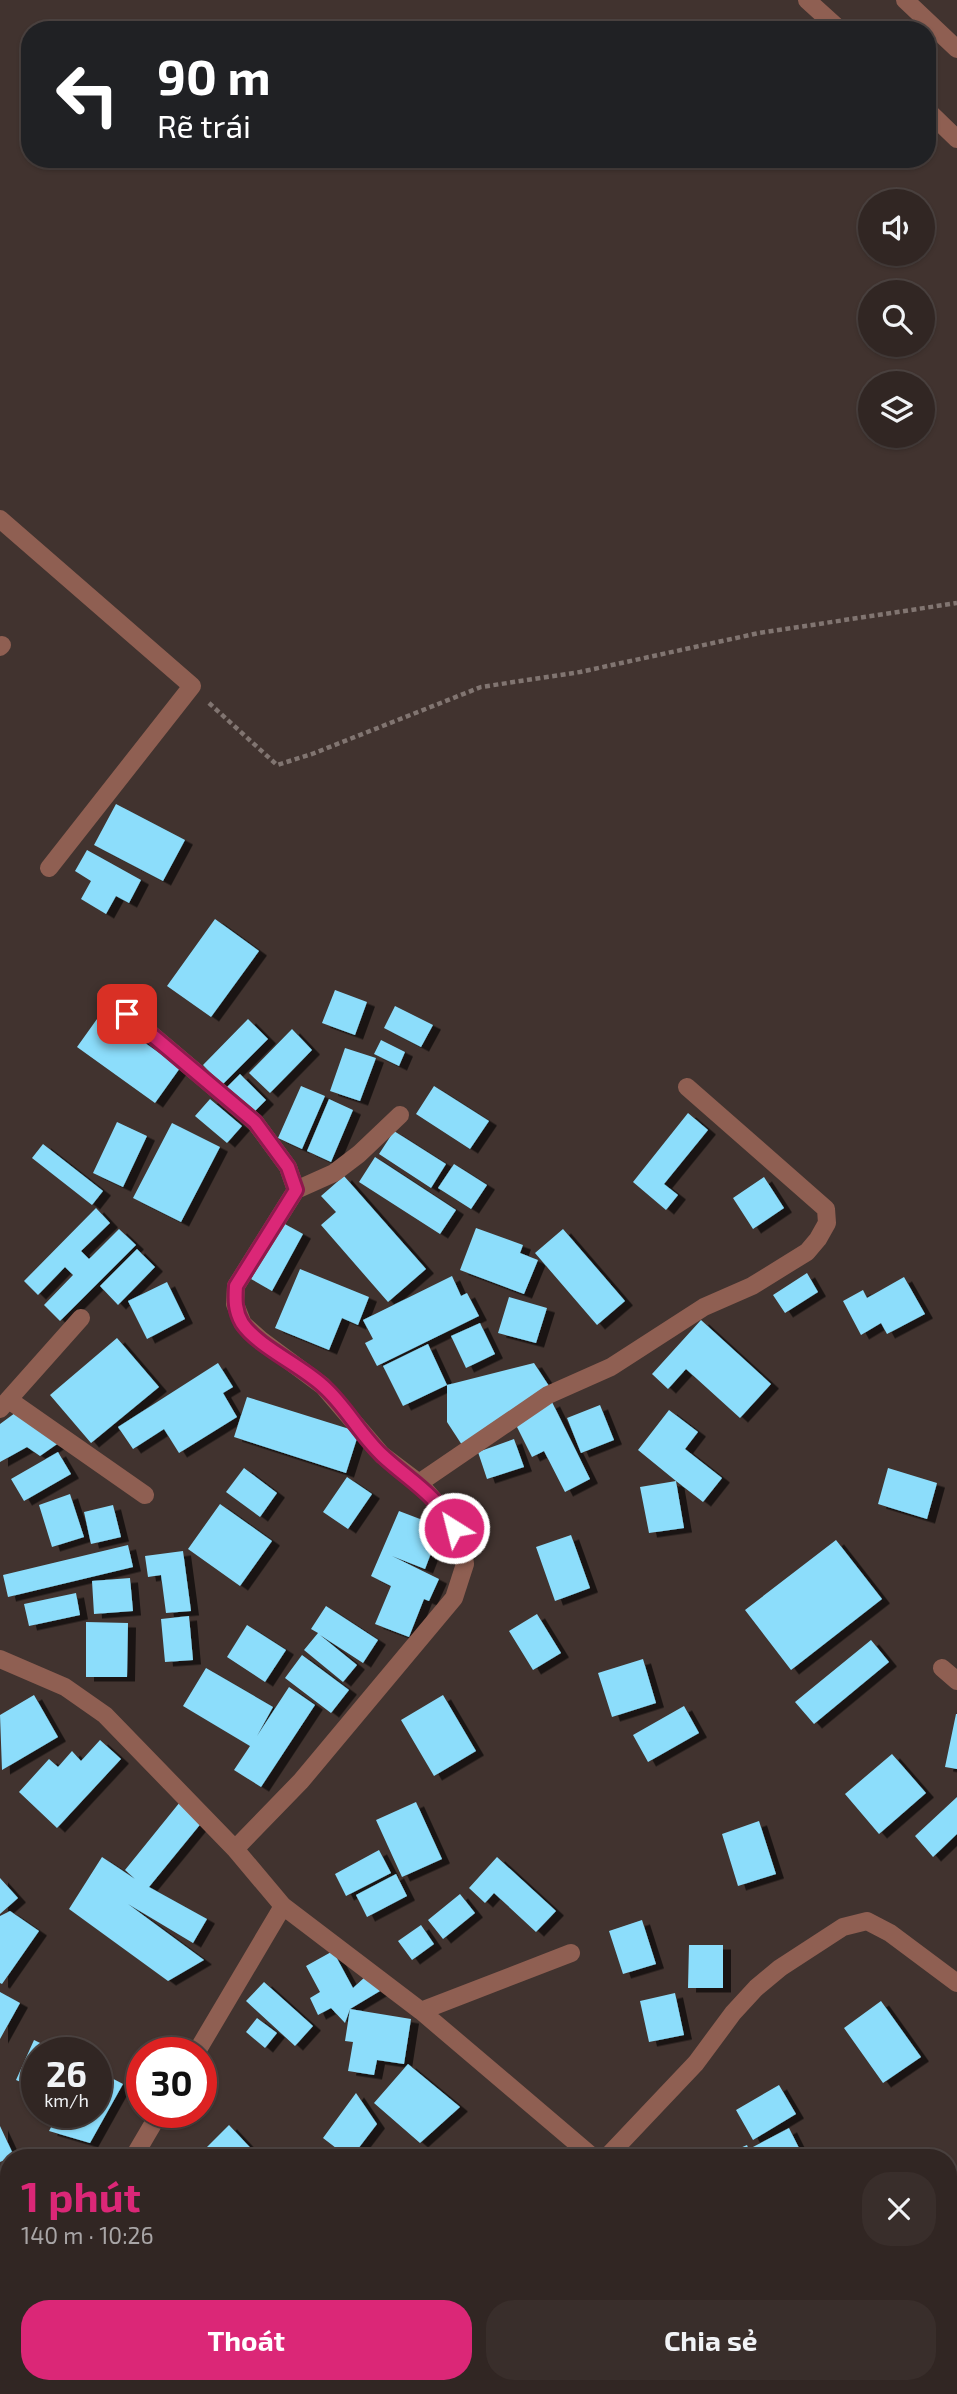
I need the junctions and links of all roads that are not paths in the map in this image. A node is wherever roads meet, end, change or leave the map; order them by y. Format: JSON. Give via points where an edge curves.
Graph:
{"nodes":[{"id":1,"x":807,"y":0,"type":"edge"},
{"id":2,"x":905,"y":0,"type":"edge"},
{"id":3,"x":830,"y":21,"type":"edge"},
{"id":4,"x":927,"y":21,"type":"edge"},
{"id":5,"x":936,"y":29,"type":"edge"},
{"id":6,"x":957,"y":49,"type":"edge"},
{"id":7,"x":936,"y":119,"type":"edge"},
{"id":8,"x":957,"y":139,"type":"edge"},
{"id":9,"x":0,"y":519,"type":"edge"},
{"id":10,"x":49,"y":868,"type":"dead end"},
{"id":11,"x":106,"y":996,"type":"dead end"},
{"id":12,"x":687,"y":1087,"type":"dead end"},
{"id":13,"x":400,"y":1115,"type":"dead end"},
{"id":14,"x":296,"y":1190,"type":"junction"},
{"id":15,"x":81,"y":1318,"type":"dead end"},
{"id":16,"x":4,"y":1404,"type":"edge"},
{"id":17,"x":419,"y":1483,"type":"junction"},
{"id":18,"x":145,"y":1495,"type":"dead end"},
{"id":19,"x":0,"y":1659,"type":"edge"},
{"id":20,"x":942,"y":1668,"type":"dead end"},
{"id":21,"x":957,"y":1681,"type":"edge"},
{"id":22,"x":235,"y":1849,"type":"junction"},
{"id":23,"x":283,"y":1906,"type":"junction"},
{"id":24,"x":571,"y":1953,"type":"dead end"},
{"id":25,"x":957,"y":1983,"type":"edge"},
{"id":26,"x":421,"y":2011,"type":"junction"},
{"id":27,"x":205,"y":2037,"type":"edge"},
{"id":28,"x":151,"y":2128,"type":"edge"},
{"id":29,"x":138,"y":2149,"type":"edge"},
{"id":30,"x":583,"y":2149,"type":"edge"},
{"id":31,"x":615,"y":2149,"type":"edge"}],
"edges":[{"from":1,"to":3,"type":"street"},
{"from":2,"to":4,"type":"street"},
{"from":5,"to":6,"type":"street"},
{"from":7,"to":8,"type":"street"},
{"from":9,"to":10,"type":"street","via":[[192,686]]},
{"from":11,"to":14,"type":"street","via":[[255,1122],[288,1167]]},
{"from":12,"to":17,"type":"street","via":[[826,1209],[827,1223],[818,1239],[807,1252],[752,1286],[704,1307],[611,1367],[548,1395]]},
{"from":13,"to":14,"type":"street","via":[[334,1173]]},
{"from":14,"to":17,"type":"street","via":[[236,1286],[235,1304],[243,1324],[323,1386],[382,1455]]},
{"from":15,"to":16,"type":"street"},
{"from":16,"to":18,"type":"street"},
{"from":17,"to":22,"type":"street","via":[[447,1514],[461,1542],[465,1564],[454,1598],[301,1781]]},
{"from":19,"to":22,"type":"street","via":[[65,1687],[105,1715]]},
{"from":20,"to":21,"type":"street"},
{"from":22,"to":23,"type":"street"},
{"from":23,"to":26,"type":"street"},
{"from":23,"to":27,"type":"street"},
{"from":24,"to":26,"type":"street"},
{"from":25,"to":31,"type":"street","via":[[867,1921],[843,1927],[756,1988],[696,2063]]},
{"from":26,"to":30,"type":"street"},
{"from":28,"to":29,"type":"street"}]}
